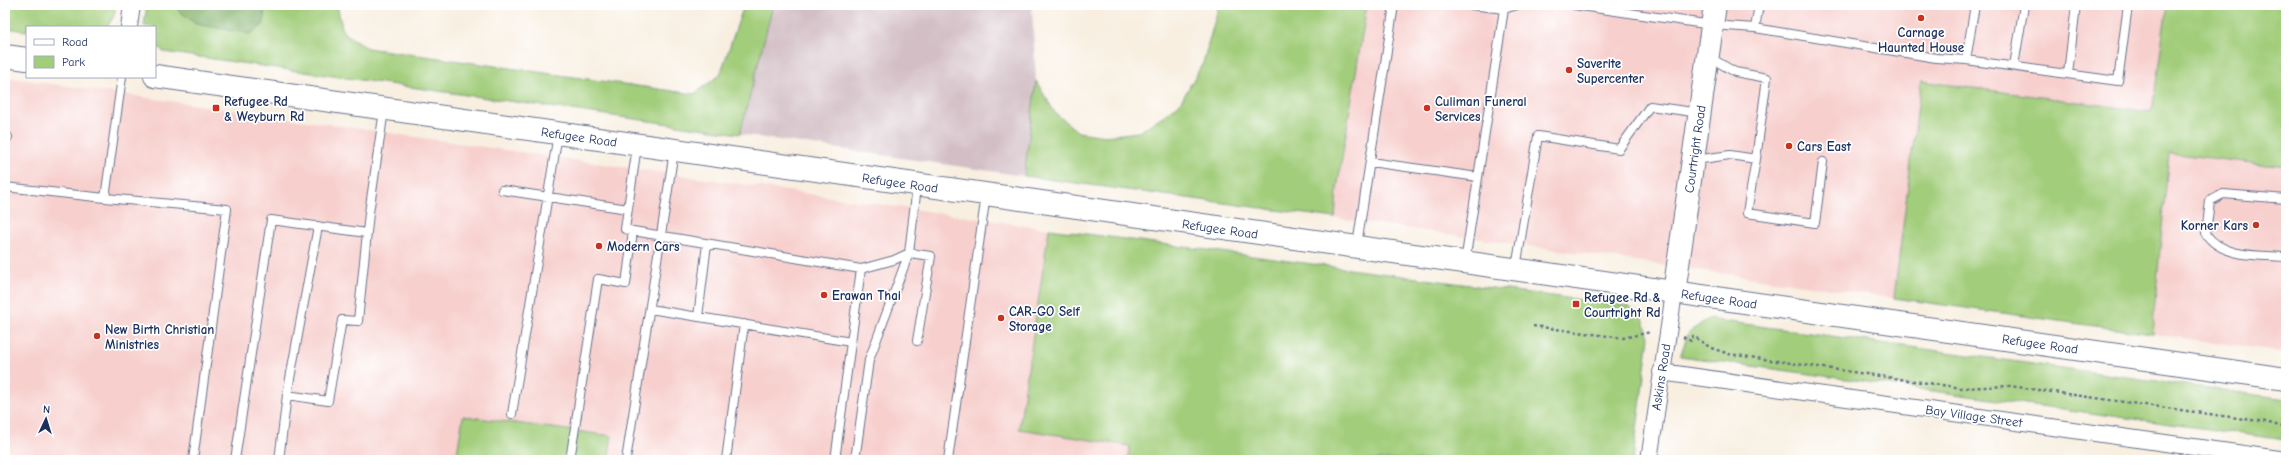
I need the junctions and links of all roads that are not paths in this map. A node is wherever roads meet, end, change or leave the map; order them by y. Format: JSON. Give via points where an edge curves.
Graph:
{"nodes":[{"id":1,"x":132,"y":5,"type":"edge"},
{"id":2,"x":1394,"y":5,"type":"edge"},
{"id":3,"x":1471,"y":5,"type":"edge"},
{"id":4,"x":1517,"y":5,"type":"edge"},
{"id":5,"x":1574,"y":5,"type":"edge"},
{"id":6,"x":1759,"y":5,"type":"edge"},
{"id":7,"x":1975,"y":5,"type":"edge"},
{"id":8,"x":2024,"y":5,"type":"edge"},
{"id":9,"x":2076,"y":5,"type":"edge"},
{"id":10,"x":2128,"y":5,"type":"edge"},
{"id":11,"x":1504,"y":10,"type":"junction"},
{"id":12,"x":1714,"y":15,"type":"edge"},
{"id":13,"x":129,"y":26,"type":"edge"},
{"id":14,"x":1755,"y":28,"type":"junction"},
{"id":15,"x":5,"y":56,"type":"edge"},
{"id":16,"x":1708,"y":56,"type":"junction"},
{"id":17,"x":26,"y":59,"type":"edge"},
{"id":18,"x":1966,"y":60,"type":"junction"},
{"id":19,"x":2014,"y":66,"type":"junction"},
{"id":20,"x":2068,"y":74,"type":"junction"},
{"id":21,"x":156,"y":76,"type":"edge"},
{"id":22,"x":122,"y":78,"type":"edge"},
{"id":23,"x":384,"y":109,"type":"junction"},
{"id":24,"x":1700,"y":113,"type":"junction"},
{"id":25,"x":558,"y":134,"type":"junction"},
{"id":26,"x":637,"y":146,"type":"junction"},
{"id":27,"x":674,"y":151,"type":"junction"},
{"id":28,"x":1756,"y":159,"type":"junction"},
{"id":29,"x":1694,"y":160,"type":"junction"},
{"id":30,"x":1370,"y":162,"type":"junction"},
{"id":31,"x":1823,"y":162,"type":"dead end"},
{"id":32,"x":1478,"y":177,"type":"junction"},
{"id":33,"x":917,"y":186,"type":"junction"},
{"id":34,"x":5,"y":187,"type":"edge"},
{"id":35,"x":502,"y":190,"type":"dead end"},
{"id":36,"x":986,"y":195,"type":"junction"},
{"id":37,"x":548,"y":196,"type":"junction"},
{"id":38,"x":105,"y":198,"type":"junction"},
{"id":39,"x":2286,"y":199,"type":"edge"},
{"id":40,"x":628,"y":209,"type":"junction"},
{"id":41,"x":318,"y":226,"type":"junction"},
{"id":42,"x":633,"y":231,"type":"junction"},
{"id":43,"x":367,"y":233,"type":"junction"},
{"id":44,"x":661,"y":237,"type":"junction"},
{"id":45,"x":707,"y":244,"type":"junction"},
{"id":46,"x":1357,"y":248,"type":"junction"},
{"id":47,"x":909,"y":253,"type":"junction"},
{"id":48,"x":2286,"y":257,"type":"edge"},
{"id":49,"x":1465,"y":264,"type":"junction"},
{"id":50,"x":861,"y":269,"type":"junction"},
{"id":51,"x":1516,"y":271,"type":"junction"},
{"id":52,"x":1674,"y":293,"type":"junction"},
{"id":53,"x":650,"y":309,"type":"junction"},
{"id":54,"x":698,"y":317,"type":"junction"},
{"id":55,"x":744,"y":324,"type":"junction"},
{"id":56,"x":917,"y":340,"type":"dead end"},
{"id":57,"x":851,"y":342,"type":"junction"},
{"id":58,"x":1661,"y":372,"type":"junction"},
{"id":59,"x":2286,"y":379,"type":"edge"},
{"id":60,"x":287,"y":395,"type":"junction"},
{"id":61,"x":512,"y":414,"type":"dead end"},
{"id":62,"x":193,"y":460,"type":"edge"},
{"id":63,"x":235,"y":460,"type":"edge"},
{"id":64,"x":279,"y":460,"type":"edge"},
{"id":65,"x":570,"y":460,"type":"edge"},
{"id":66,"x":626,"y":460,"type":"edge"},
{"id":67,"x":726,"y":460,"type":"edge"},
{"id":68,"x":835,"y":460,"type":"edge"},
{"id":69,"x":855,"y":460,"type":"edge"},
{"id":70,"x":948,"y":460,"type":"edge"},
{"id":71,"x":1649,"y":460,"type":"edge"},
{"id":72,"x":2286,"y":460,"type":"edge"}],
"edges":[{"from":1,"to":13,"type":"street"},
{"from":2,"to":30,"type":"lane"},
{"from":3,"to":11,"type":"lane"},
{"from":4,"to":11,"type":"lane"},
{"from":5,"to":12,"type":"lane"},
{"from":6,"to":14,"type":"lane"},
{"from":7,"to":18,"type":"lane"},
{"from":8,"to":19,"type":"lane"},
{"from":9,"to":20,"type":"lane"},
{"from":10,"to":20,"type":"lane","via":[[2118,81]]},
{"from":11,"to":32,"type":"lane"},
{"from":12,"to":14,"type":"lane"},
{"from":12,"to":16,"type":"main road","name":"Courtright Road"},
{"from":14,"to":18,"type":"lane","via":[[1936,58]]},
{"from":15,"to":17,"type":"main road"},
{"from":16,"to":24,"type":"main road","name":"Courtright Road"},
{"from":16,"to":28,"type":"lane","via":[[1735,72],[1767,78]]},
{"from":18,"to":19,"type":"lane"},
{"from":19,"to":20,"type":"lane"},
{"from":21,"to":23,"type":"main road","name":"Refugee Road"},
{"from":22,"to":38,"type":"lane"},
{"from":23,"to":25,"type":"main road","name":"Refugee Road"},
{"from":23,"to":43,"type":"lane"},
{"from":24,"to":29,"type":"main road","name":"Courtright Road"},
{"from":24,"to":51,"type":"lane","via":[[1650,106],[1619,149],[1538,136]]},
{"from":25,"to":26,"type":"main road","name":"Refugee Road"},
{"from":25,"to":37,"type":"lane"},
{"from":26,"to":27,"type":"main road","name":"Refugee Road"},
{"from":26,"to":40,"type":"lane"},
{"from":27,"to":33,"type":"main road","name":"Refugee Road"},
{"from":27,"to":44,"type":"lane"},
{"from":28,"to":29,"type":"lane","via":[[1730,156]]},
{"from":28,"to":31,"type":"lane","via":[[1747,213],[1815,223]]},
{"from":29,"to":52,"type":"main road","name":"Courtright Road"},
{"from":30,"to":32,"type":"lane"},
{"from":30,"to":46,"type":"lane"},
{"from":32,"to":49,"type":"lane"},
{"from":33,"to":36,"type":"main road","name":"Refugee Road"},
{"from":33,"to":47,"type":"lane"},
{"from":34,"to":38,"type":"lane"},
{"from":35,"to":37,"type":"lane"},
{"from":36,"to":46,"type":"main road","name":"Refugee Road"},
{"from":36,"to":70,"type":"lane"},
{"from":37,"to":40,"type":"lane"},
{"from":37,"to":61,"type":"lane"},
{"from":38,"to":62,"type":"lane","via":[[227,209]]},
{"from":39,"to":48,"type":"lane","via":[[2223,194],[2210,201],[2206,234],[2212,243],[2230,252]]},
{"from":40,"to":42,"type":"lane","via":[[625,229]]},
{"from":41,"to":43,"type":"lane"},
{"from":41,"to":60,"type":"lane"},
{"from":41,"to":63,"type":"lane","via":[[271,220]]},
{"from":42,"to":44,"type":"lane"},
{"from":42,"to":65,"type":"lane","via":[[626,284],[598,279]]},
{"from":43,"to":60,"type":"lane","via":[[358,321],[342,320],[328,401]]},
{"from":44,"to":45,"type":"lane"},
{"from":44,"to":53,"type":"lane"},
{"from":45,"to":50,"type":"lane"},
{"from":45,"to":54,"type":"lane"},
{"from":46,"to":49,"type":"main road","name":"Refugee Road"},
{"from":47,"to":50,"type":"lane"},
{"from":47,"to":56,"type":"lane","via":[[931,256]]},
{"from":47,"to":69,"type":"lane","via":[[870,360]]},
{"from":49,"to":51,"type":"main road","name":"Refugee Road"},
{"from":50,"to":57,"type":"lane"},
{"from":51,"to":52,"type":"main road","name":"Refugee Road"},
{"from":52,"to":58,"type":"street","name":"Askins Road"},
{"from":52,"to":59,"type":"main road","name":"Refugee Road"},
{"from":53,"to":54,"type":"lane"},
{"from":53,"to":66,"type":"lane"},
{"from":54,"to":55,"type":"lane"},
{"from":55,"to":57,"type":"lane"},
{"from":55,"to":67,"type":"lane"},
{"from":57,"to":68,"type":"lane"},
{"from":58,"to":71,"type":"street","name":"Askins Road"},
{"from":58,"to":72,"type":"street","name":"Bay Village Street"},
{"from":60,"to":64,"type":"lane"}]}
